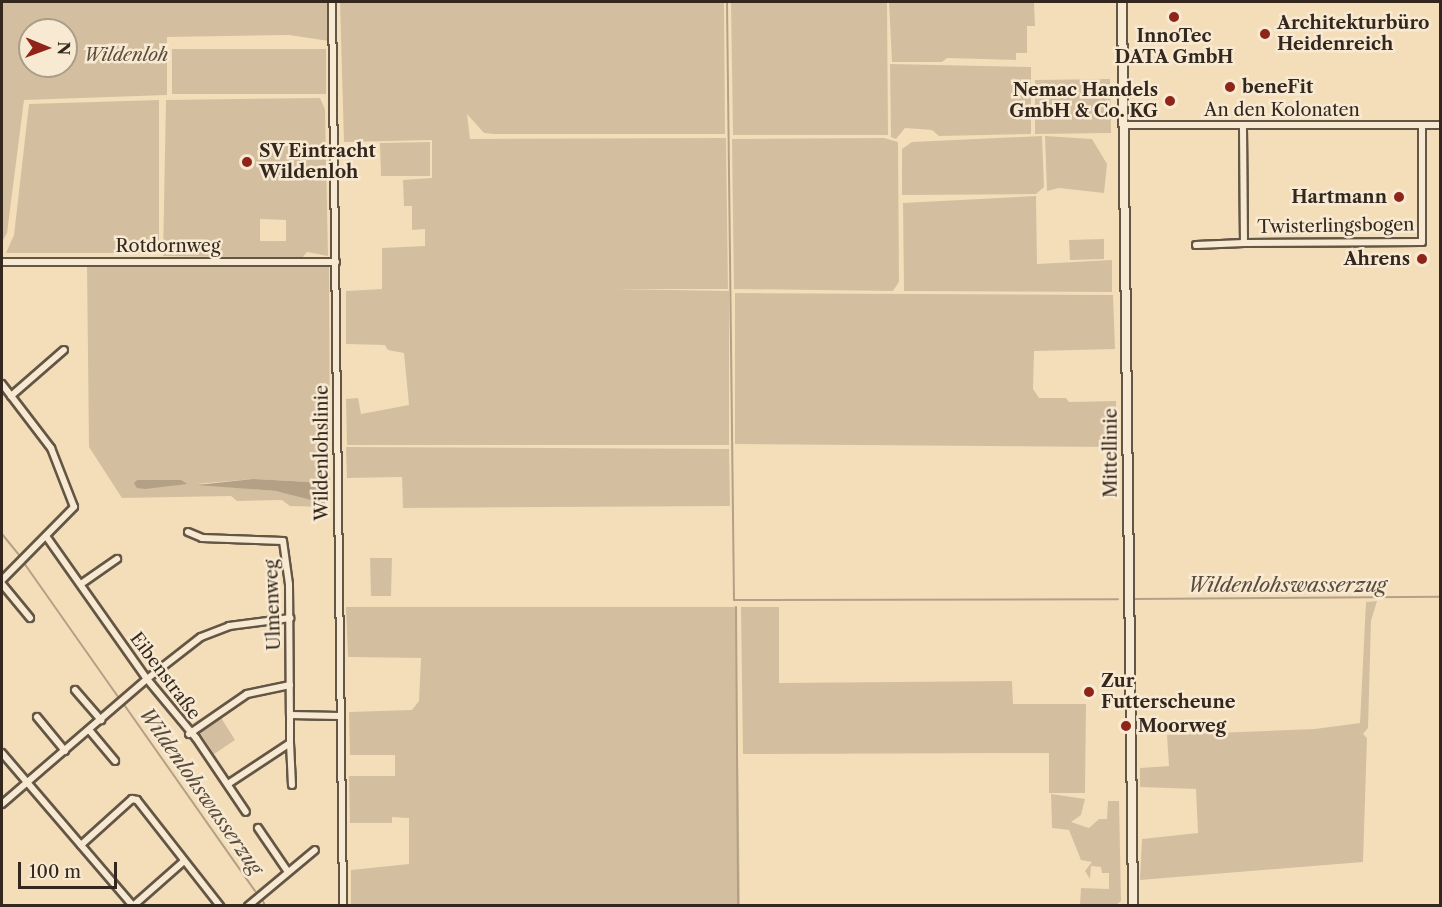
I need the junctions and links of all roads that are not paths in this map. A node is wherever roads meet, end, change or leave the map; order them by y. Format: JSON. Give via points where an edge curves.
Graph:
{"nodes":[{"id":1,"x":332,"y":2,"type":"edge"},
{"id":2,"x":1122,"y":2,"type":"edge"},
{"id":3,"x":1243,"y":125,"type":"junction"},
{"id":4,"x":1422,"y":125,"type":"junction"},
{"id":5,"x":1440,"y":125,"type":"edge"},
{"id":6,"x":1124,"y":126,"type":"junction"},
{"id":7,"x":1244,"y":243,"type":"junction"},
{"id":8,"x":1196,"y":245,"type":"dead end"},
{"id":9,"x":2,"y":262,"type":"edge"},
{"id":10,"x":336,"y":262,"type":"junction"},
{"id":11,"x":64,"y":350,"type":"dead end"},
{"id":12,"x":2,"y":384,"type":"edge"},
{"id":13,"x":11,"y":396,"type":"junction"},
{"id":14,"x":188,"y":532,"type":"dead end"},
{"id":15,"x":46,"y":536,"type":"junction"},
{"id":16,"x":117,"y":559,"type":"dead end"},
{"id":17,"x":2,"y":582,"type":"edge"},
{"id":18,"x":81,"y":584,"type":"junction"},
{"id":19,"x":30,"y":618,"type":"dead end"},
{"id":20,"x":290,"y":618,"type":"junction"},
{"id":21,"x":147,"y":679,"type":"junction"},
{"id":22,"x":290,"y":686,"type":"junction"},
{"id":23,"x":75,"y":690,"type":"dead end"},
{"id":24,"x":290,"y":715,"type":"junction"},
{"id":25,"x":339,"y":716,"type":"junction"},
{"id":26,"x":37,"y":717,"type":"dead end"},
{"id":27,"x":100,"y":720,"type":"junction"},
{"id":28,"x":90,"y":731,"type":"junction"},
{"id":29,"x":189,"y":734,"type":"junction"},
{"id":30,"x":290,"y":743,"type":"junction"},
{"id":31,"x":65,"y":751,"type":"junction"},
{"id":32,"x":2,"y":753,"type":"edge"},
{"id":33,"x":115,"y":761,"type":"dead end"},
{"id":34,"x":27,"y":783,"type":"junction"},
{"id":35,"x":228,"y":784,"type":"junction"},
{"id":36,"x":292,"y":785,"type":"dead end"},
{"id":37,"x":2,"y":804,"type":"edge"},
{"id":38,"x":246,"y":812,"type":"dead end"},
{"id":39,"x":258,"y":828,"type":"dead end"},
{"id":40,"x":81,"y":845,"type":"junction"},
{"id":41,"x":315,"y":850,"type":"dead end"},
{"id":42,"x":184,"y":861,"type":"junction"},
{"id":43,"x":288,"y":872,"type":"junction"},
{"id":44,"x":133,"y":906,"type":"edge"},
{"id":45,"x":220,"y":906,"type":"edge"},
{"id":46,"x":248,"y":906,"type":"edge"},
{"id":47,"x":343,"y":906,"type":"edge"},
{"id":48,"x":1133,"y":906,"type":"edge"}],
"edges":[{"from":1,"to":10,"type":"street","name":"Wildenlohslinie"},
{"from":2,"to":6,"type":"street","name":"Mittellinie"},
{"from":3,"to":4,"type":"street","name":"An den Kolonaten"},
{"from":3,"to":6,"type":"street","name":"An den Kolonaten"},
{"from":3,"to":7,"type":"street","name":"Twisterlingsbogen"},
{"from":4,"to":5,"type":"street","name":"An den Kolonaten"},
{"from":4,"to":7,"type":"street","name":"Twisterlingsbogen","via":[[1422,242]]},
{"from":6,"to":48,"type":"street","name":"Mittellinie"},
{"from":7,"to":8,"type":"street","name":"Twisterlingsbogen"},
{"from":9,"to":10,"type":"street","name":"Rotdornweg"},
{"from":10,"to":25,"type":"street","name":"Wildenlohslinie"},
{"from":11,"to":13,"type":"street"},
{"from":12,"to":13,"type":"street"},
{"from":13,"to":15,"type":"street","via":[[51,448],[74,507]]},
{"from":14,"to":20,"type":"street","name":"Ulmenweg","via":[[202,538],[283,542],[289,566]]},
{"from":15,"to":17,"type":"street"},
{"from":15,"to":18,"type":"street","name":"Eibenstraße"},
{"from":16,"to":18,"type":"street"},
{"from":17,"to":19,"type":"street"},
{"from":18,"to":21,"type":"street","name":"Eibenstraße"},
{"from":20,"to":21,"type":"street","via":[[212,631]]},
{"from":20,"to":22,"type":"street","name":"Ulmenweg"},
{"from":21,"to":27,"type":"street"},
{"from":21,"to":29,"type":"street","name":"Eibenstraße"},
{"from":22,"to":24,"type":"street","name":"Ulmenweg"},
{"from":22,"to":29,"type":"street","via":[[247,694]]},
{"from":23,"to":27,"type":"street"},
{"from":24,"to":25,"type":"street"},
{"from":24,"to":30,"type":"street"},
{"from":25,"to":47,"type":"street","name":"Wildenlohslinie"},
{"from":26,"to":31,"type":"street"},
{"from":27,"to":28,"type":"street"},
{"from":28,"to":31,"type":"street"},
{"from":28,"to":33,"type":"street"},
{"from":29,"to":35,"type":"street","name":"Eibenstraße","via":[[196,738]]},
{"from":30,"to":35,"type":"street"},
{"from":30,"to":36,"type":"street"},
{"from":31,"to":34,"type":"street"},
{"from":32,"to":34,"type":"street"},
{"from":34,"to":37,"type":"street"},
{"from":34,"to":40,"type":"street"},
{"from":35,"to":38,"type":"street","name":"Eibenstraße"},
{"from":39,"to":43,"type":"street"},
{"from":40,"to":42,"type":"street","via":[[132,799],[137,800]]},
{"from":40,"to":44,"type":"street"},
{"from":41,"to":43,"type":"street"},
{"from":42,"to":44,"type":"street"},
{"from":42,"to":45,"type":"street"},
{"from":43,"to":46,"type":"street"}]}
